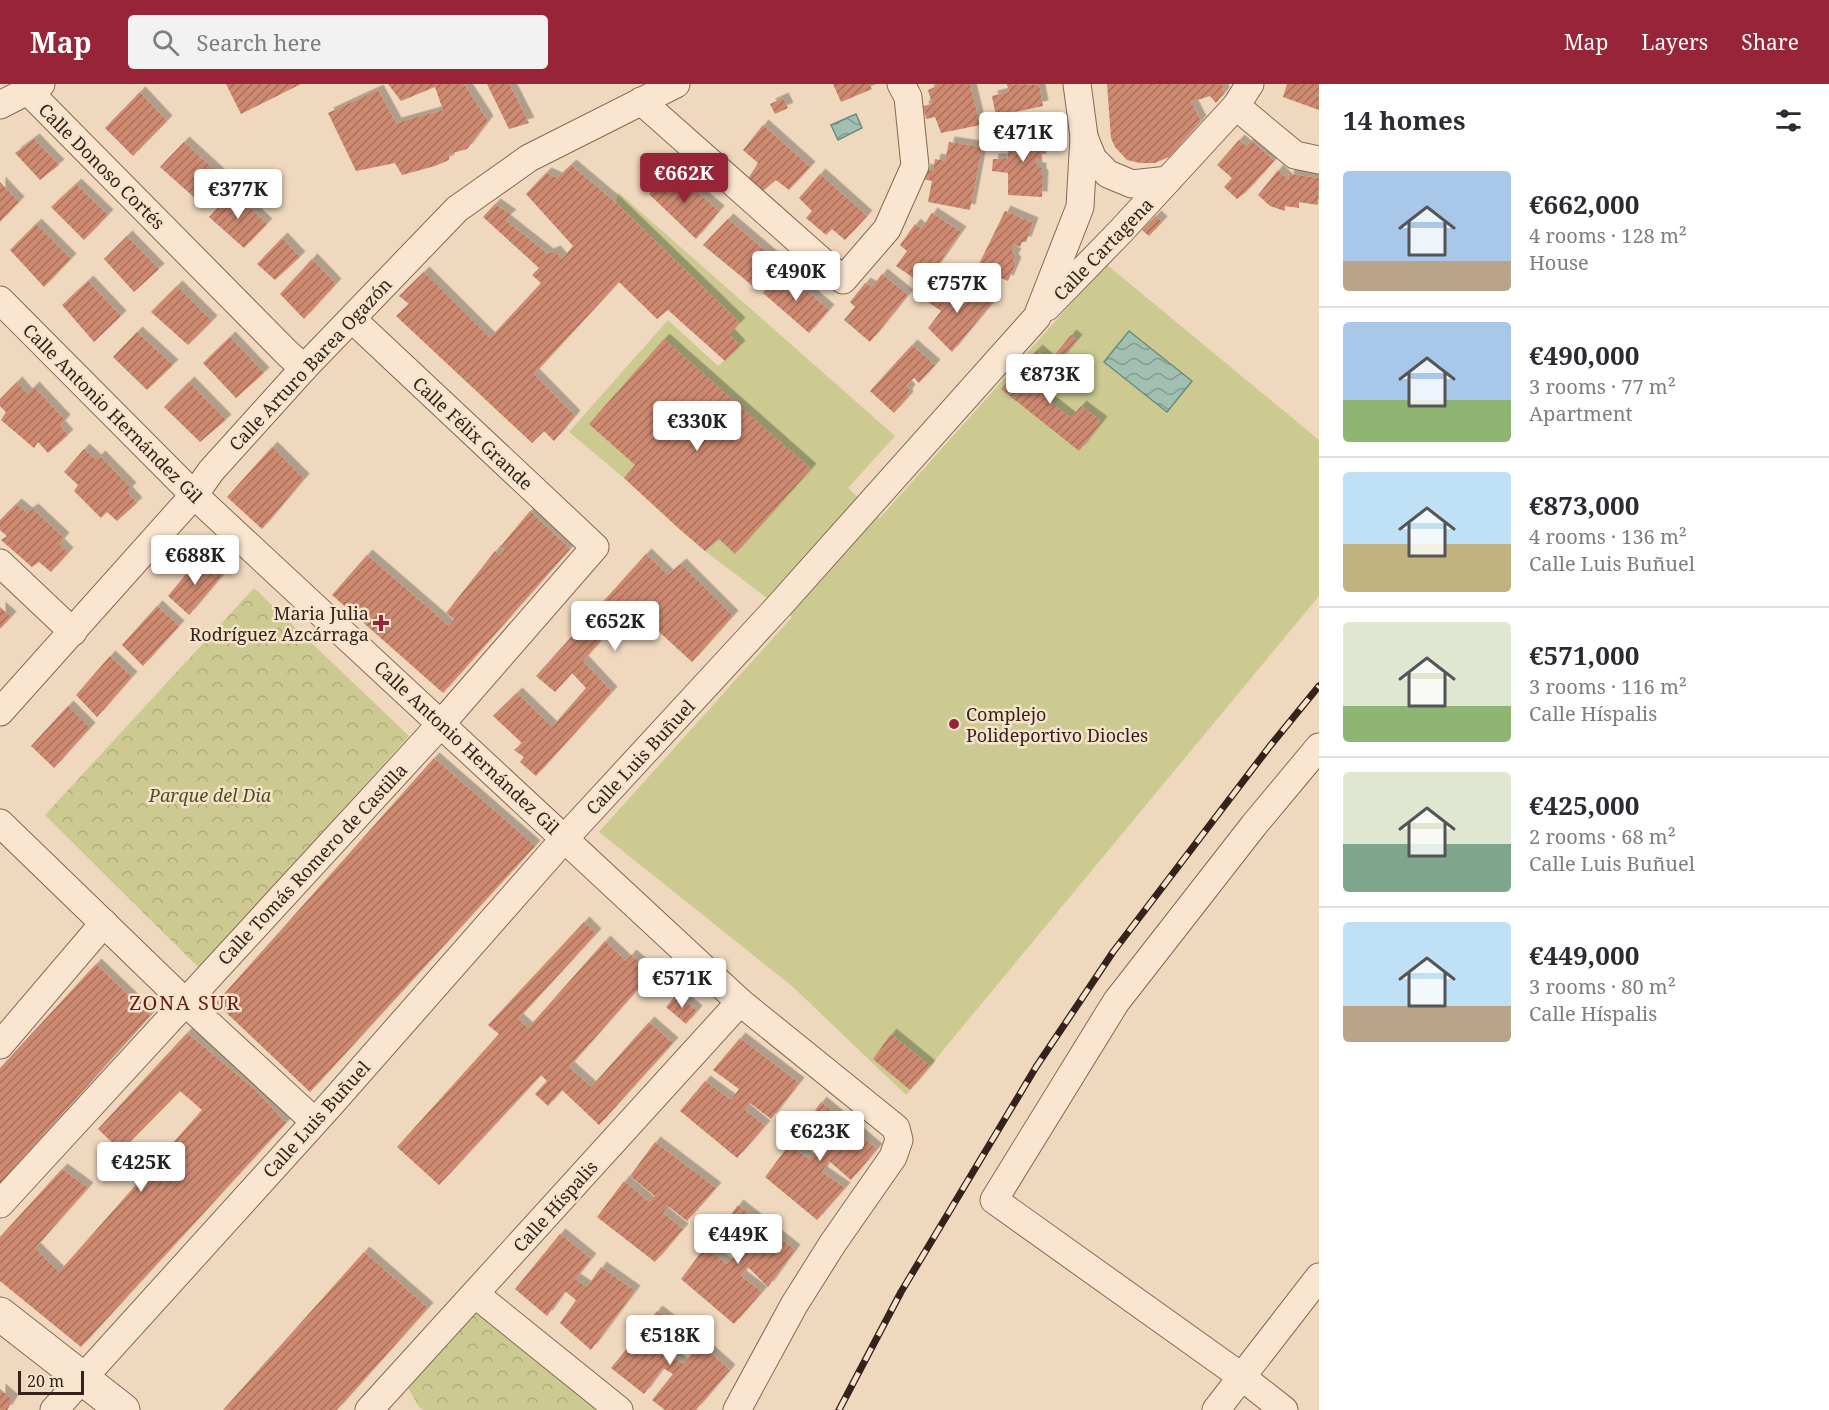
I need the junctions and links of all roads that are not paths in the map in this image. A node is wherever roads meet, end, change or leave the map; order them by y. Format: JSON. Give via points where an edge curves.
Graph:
{"nodes":[{"id":1,"x":676,"y":84,"type":"edge"},
{"id":2,"x":902,"y":84,"type":"edge"},
{"id":3,"x":1077,"y":84,"type":"edge"},
{"id":4,"x":35,"y":87,"type":"edge"},
{"id":5,"x":1243,"y":95,"type":"edge"},
{"id":6,"x":641,"y":101,"type":"junction"},
{"id":7,"x":0,"y":105,"type":"edge"},
{"id":8,"x":1084,"y":136,"type":"junction"},
{"id":9,"x":1319,"y":160,"type":"edge"},
{"id":10,"x":1168,"y":180,"type":"junction"},
{"id":11,"x":0,"y":300,"type":"edge"},
{"id":12,"x":1037,"y":317,"type":"junction"},
{"id":13,"x":352,"y":319,"type":"junction"},
{"id":14,"x":304,"y":368,"type":"junction"},
{"id":15,"x":194,"y":495,"type":"junction"},
{"id":16,"x":595,"y":547,"type":"joint"},
{"id":17,"x":0,"y":563,"type":"edge"},
{"id":18,"x":73,"y":632,"type":"junction"},
{"id":19,"x":0,"y":712,"type":"edge"},
{"id":20,"x":441,"y":724,"type":"junction"},
{"id":21,"x":1319,"y":747,"type":"edge"},
{"id":22,"x":0,"y":823,"type":"edge"},
{"id":23,"x":565,"y":838,"type":"junction"},
{"id":24,"x":104,"y":923,"type":"junction"},
{"id":25,"x":185,"y":1002,"type":"junction"},
{"id":26,"x":740,"y":1002,"type":"junction"},
{"id":27,"x":0,"y":1045,"type":"edge"},
{"id":28,"x":314,"y":1121,"type":"junction"},
{"id":29,"x":0,"y":1204,"type":"edge"},
{"id":30,"x":1319,"y":1277,"type":"edge"},
{"id":31,"x":475,"y":1294,"type":"junction"},
{"id":32,"x":0,"y":1314,"type":"edge"},
{"id":33,"x":82,"y":1377,"type":"junction"},
{"id":34,"x":1242,"y":1377,"type":"junction"},
{"id":35,"x":54,"y":1410,"type":"edge"},
{"id":36,"x":123,"y":1410,"type":"edge"},
{"id":37,"x":369,"y":1410,"type":"edge"},
{"id":38,"x":619,"y":1410,"type":"edge"},
{"id":39,"x":737,"y":1410,"type":"edge"},
{"id":40,"x":1216,"y":1410,"type":"edge"},
{"id":41,"x":1284,"y":1410,"type":"edge"}],
"edges":[{"from":1,"to":6,"type":"street","name":"Calle Arturo Barea Ogazón"},
{"from":2,"to":6,"type":"street","via":[[908,97],[915,166],[887,229],[843,280]]},
{"from":3,"to":8,"type":"street","name":"Calle Luis Buñuel"},
{"from":4,"to":7,"type":"street"},
{"from":4,"to":14,"type":"street","name":"Calle Donoso Cortés"},
{"from":5,"to":9,"type":"street","via":[[1295,155]]},
{"from":5,"to":10,"type":"street","name":"Calle Cartagena"},
{"from":6,"to":13,"type":"street","name":"Calle Arturo Barea Ogazón","via":[[529,158],[457,209]]},
{"from":8,"to":10,"type":"street","name":"Calle Cartagena","via":[[1093,159],[1108,174],[1132,184]]},
{"from":8,"to":12,"type":"street","name":"Calle Luis Buñuel","via":[[1080,207]]},
{"from":10,"to":12,"type":"street","name":"Calle Cartagena"},
{"from":11,"to":15,"type":"street","name":"Calle Antonio Hernández Gil"},
{"from":12,"to":23,"type":"street","name":"Calle Luis Buñuel"},
{"from":13,"to":14,"type":"street","name":"Calle Arturo Barea Ogazón"},
{"from":13,"to":16,"type":"street","name":"Calle Félix Grande"},
{"from":14,"to":15,"type":"street","name":"Calle Arturo Barea Ogazón"},
{"from":15,"to":18,"type":"street","name":"Calle Arturo Barea Ogazón"},
{"from":15,"to":20,"type":"street","name":"Calle Antonio Hernández Gil"},
{"from":16,"to":20,"type":"street","name":"Calle Tomás Romero de Castilla"},
{"from":17,"to":18,"type":"street"},
{"from":18,"to":19,"type":"street","name":"Calle Arturo Barea Ogazón"},
{"from":20,"to":23,"type":"street","name":"Calle Antonio Hernández Gil"},
{"from":20,"to":25,"type":"street","name":"Calle Tomás Romero de Castilla"},
{"from":21,"to":34,"type":"street","via":[[1116,1002],[994,1200]]},
{"from":22,"to":24,"type":"street"},
{"from":23,"to":26,"type":"street","name":"Calle Antonio Hernández Gil"},
{"from":23,"to":28,"type":"street","name":"Calle Luis Buñuel"},
{"from":24,"to":25,"type":"street"},
{"from":24,"to":27,"type":"street"},
{"from":25,"to":28,"type":"street"},
{"from":25,"to":29,"type":"street","name":"Calle Tomás Romero de Castilla"},
{"from":26,"to":31,"type":"street","name":"Calle Híspalis"},
{"from":26,"to":39,"type":"street","name":"Calle Antonio Hernández Gil","via":[[896,1128],[899,1140],[893,1157],[794,1305]]},
{"from":28,"to":33,"type":"street","name":"Calle Luis Buñuel"},
{"from":30,"to":34,"type":"street"},
{"from":31,"to":37,"type":"street","name":"Calle Híspalis"},
{"from":31,"to":38,"type":"street"},
{"from":32,"to":33,"type":"street"},
{"from":33,"to":35,"type":"street","name":"Calle Luis Buñuel"},
{"from":33,"to":36,"type":"street"},
{"from":34,"to":40,"type":"street"},
{"from":34,"to":41,"type":"street"}]}
